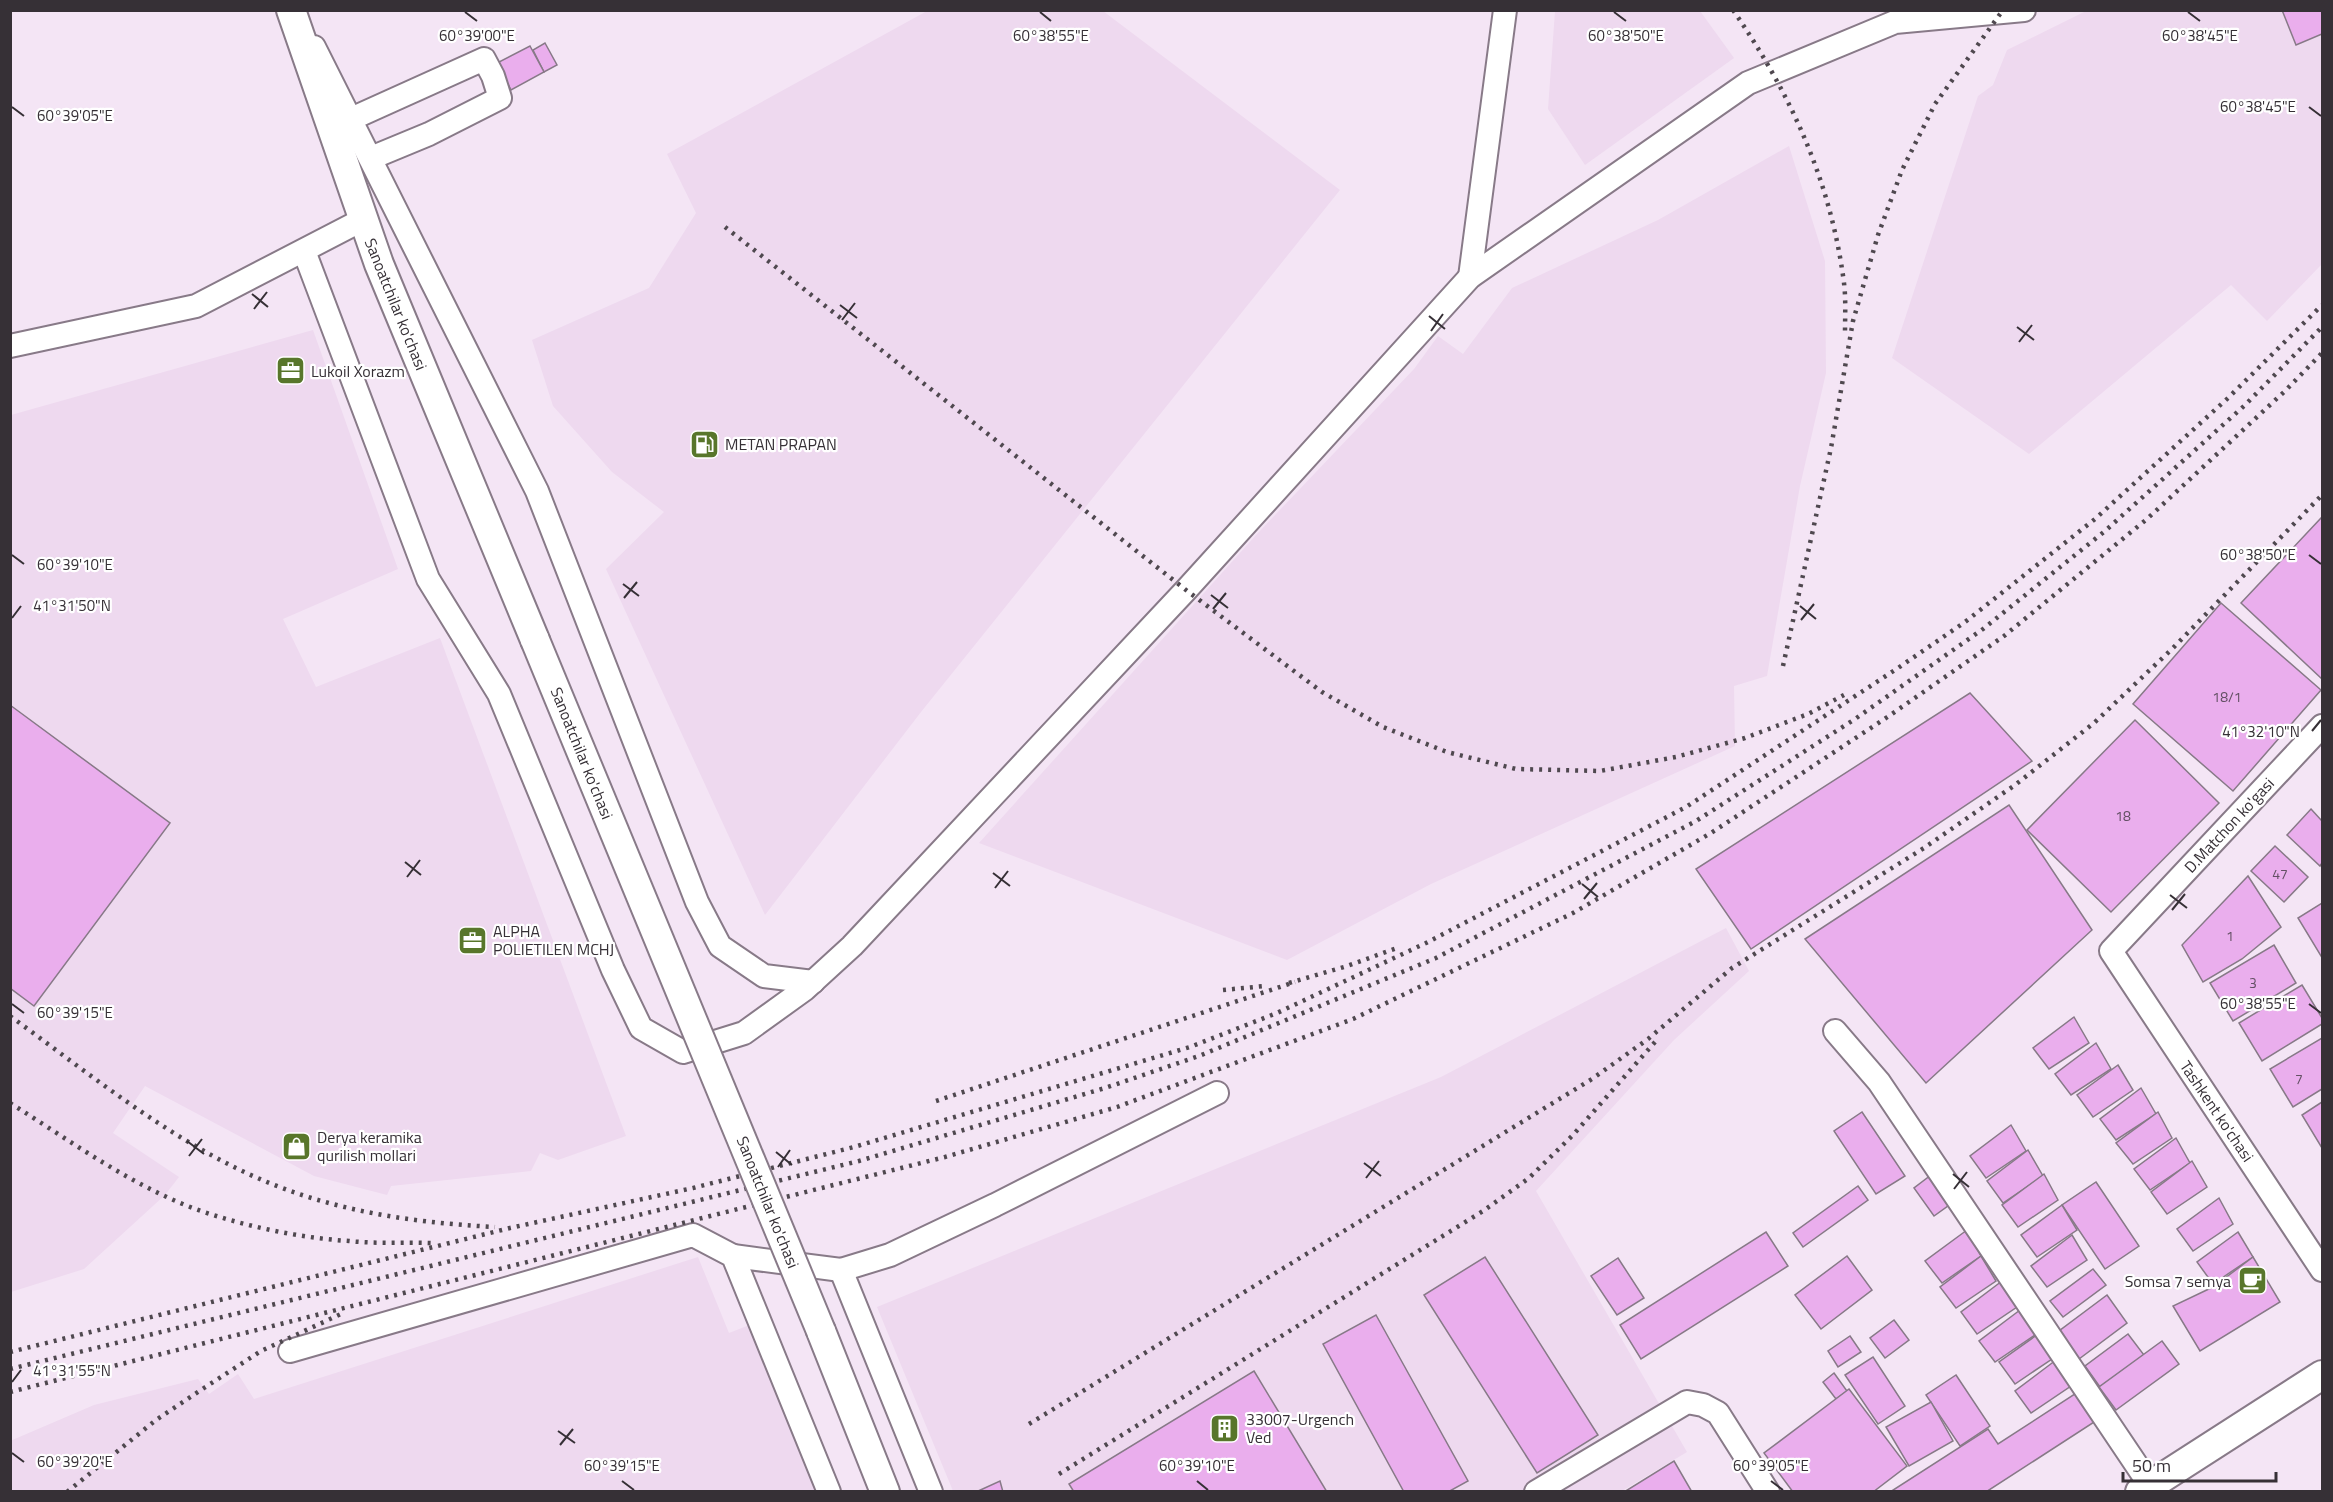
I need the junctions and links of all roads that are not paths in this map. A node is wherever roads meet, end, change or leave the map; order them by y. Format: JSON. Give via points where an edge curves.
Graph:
{"nodes":[{"id":1,"x":291,"y":10,"type":"edge"},
{"id":2,"x":296,"y":10,"type":"edge"},
{"id":3,"x":1505,"y":10,"type":"edge"},
{"id":4,"x":2024,"y":10,"type":"edge"},
{"id":5,"x":351,"y":119,"type":"junction"},
{"id":6,"x":371,"y":158,"type":"junction"},
{"id":7,"x":362,"y":220,"type":"junction"},
{"id":8,"x":304,"y":251,"type":"junction"},
{"id":9,"x":1470,"y":278,"type":"junction"},
{"id":10,"x":10,"y":346,"type":"edge"},
{"id":11,"x":2322,"y":726,"type":"edge"},
{"id":12,"x":2111,"y":951,"type":"joint"},
{"id":13,"x":813,"y":982,"type":"junction"},
{"id":14,"x":1834,"y":1031,"type":"dead end"},
{"id":15,"x":1217,"y":1093,"type":"dead end"},
{"id":16,"x":733,"y":1256,"type":"junction"},
{"id":17,"x":841,"y":1270,"type":"junction"},
{"id":18,"x":2322,"y":1270,"type":"edge"},
{"id":19,"x":290,"y":1351,"type":"dead end"},
{"id":20,"x":2322,"y":1375,"type":"edge"},
{"id":21,"x":2145,"y":1488,"type":"edge"},
{"id":22,"x":829,"y":1491,"type":"edge"},
{"id":23,"x":885,"y":1491,"type":"edge"},
{"id":24,"x":931,"y":1491,"type":"edge"},
{"id":25,"x":1536,"y":1491,"type":"edge"},
{"id":26,"x":1768,"y":1491,"type":"edge"}],
"edges":[{"from":1,"to":7,"type":"main road","name":"Sanoatchilar ko'chasi"},
{"from":2,"to":5,"type":"street"},
{"from":3,"to":9,"type":"street"},
{"from":4,"to":9,"type":"street","via":[[1895,22],[1748,82]]},
{"from":5,"to":6,"type":"street"},
{"from":5,"to":6,"type":"street","via":[[484,59],[493,76],[500,98]]},
{"from":6,"to":13,"type":"street","via":[[537,491],[697,902],[720,946],[764,976]]},
{"from":7,"to":8,"type":"street"},
{"from":7,"to":23,"type":"main road","name":"Sanoatchilar ko'chasi","bridge":true},
{"from":8,"to":10,"type":"street","via":[[195,306]]},
{"from":8,"to":13,"type":"street","via":[[428,579],[499,694],[613,970],[641,1028],[683,1052],[744,1033]]},
{"from":9,"to":13,"type":"street","via":[[1186,590],[852,946]]},
{"from":11,"to":12,"type":"street","name":"D.Matchon ko'gasi"},
{"from":12,"to":18,"type":"street","name":"Tashkent ko'chasi"},
{"from":14,"to":21,"type":"street","via":[[1880,1082]]},
{"from":15,"to":17,"type":"street","via":[[890,1255]]},
{"from":16,"to":17,"type":"street"},
{"from":16,"to":19,"type":"street","via":[[693,1234]]},
{"from":16,"to":22,"type":"street"},
{"from":17,"to":24,"type":"street"},
{"from":20,"to":21,"type":"main road"},
{"from":25,"to":26,"type":"street","via":[[1687,1402],[1718,1413]]}]}
